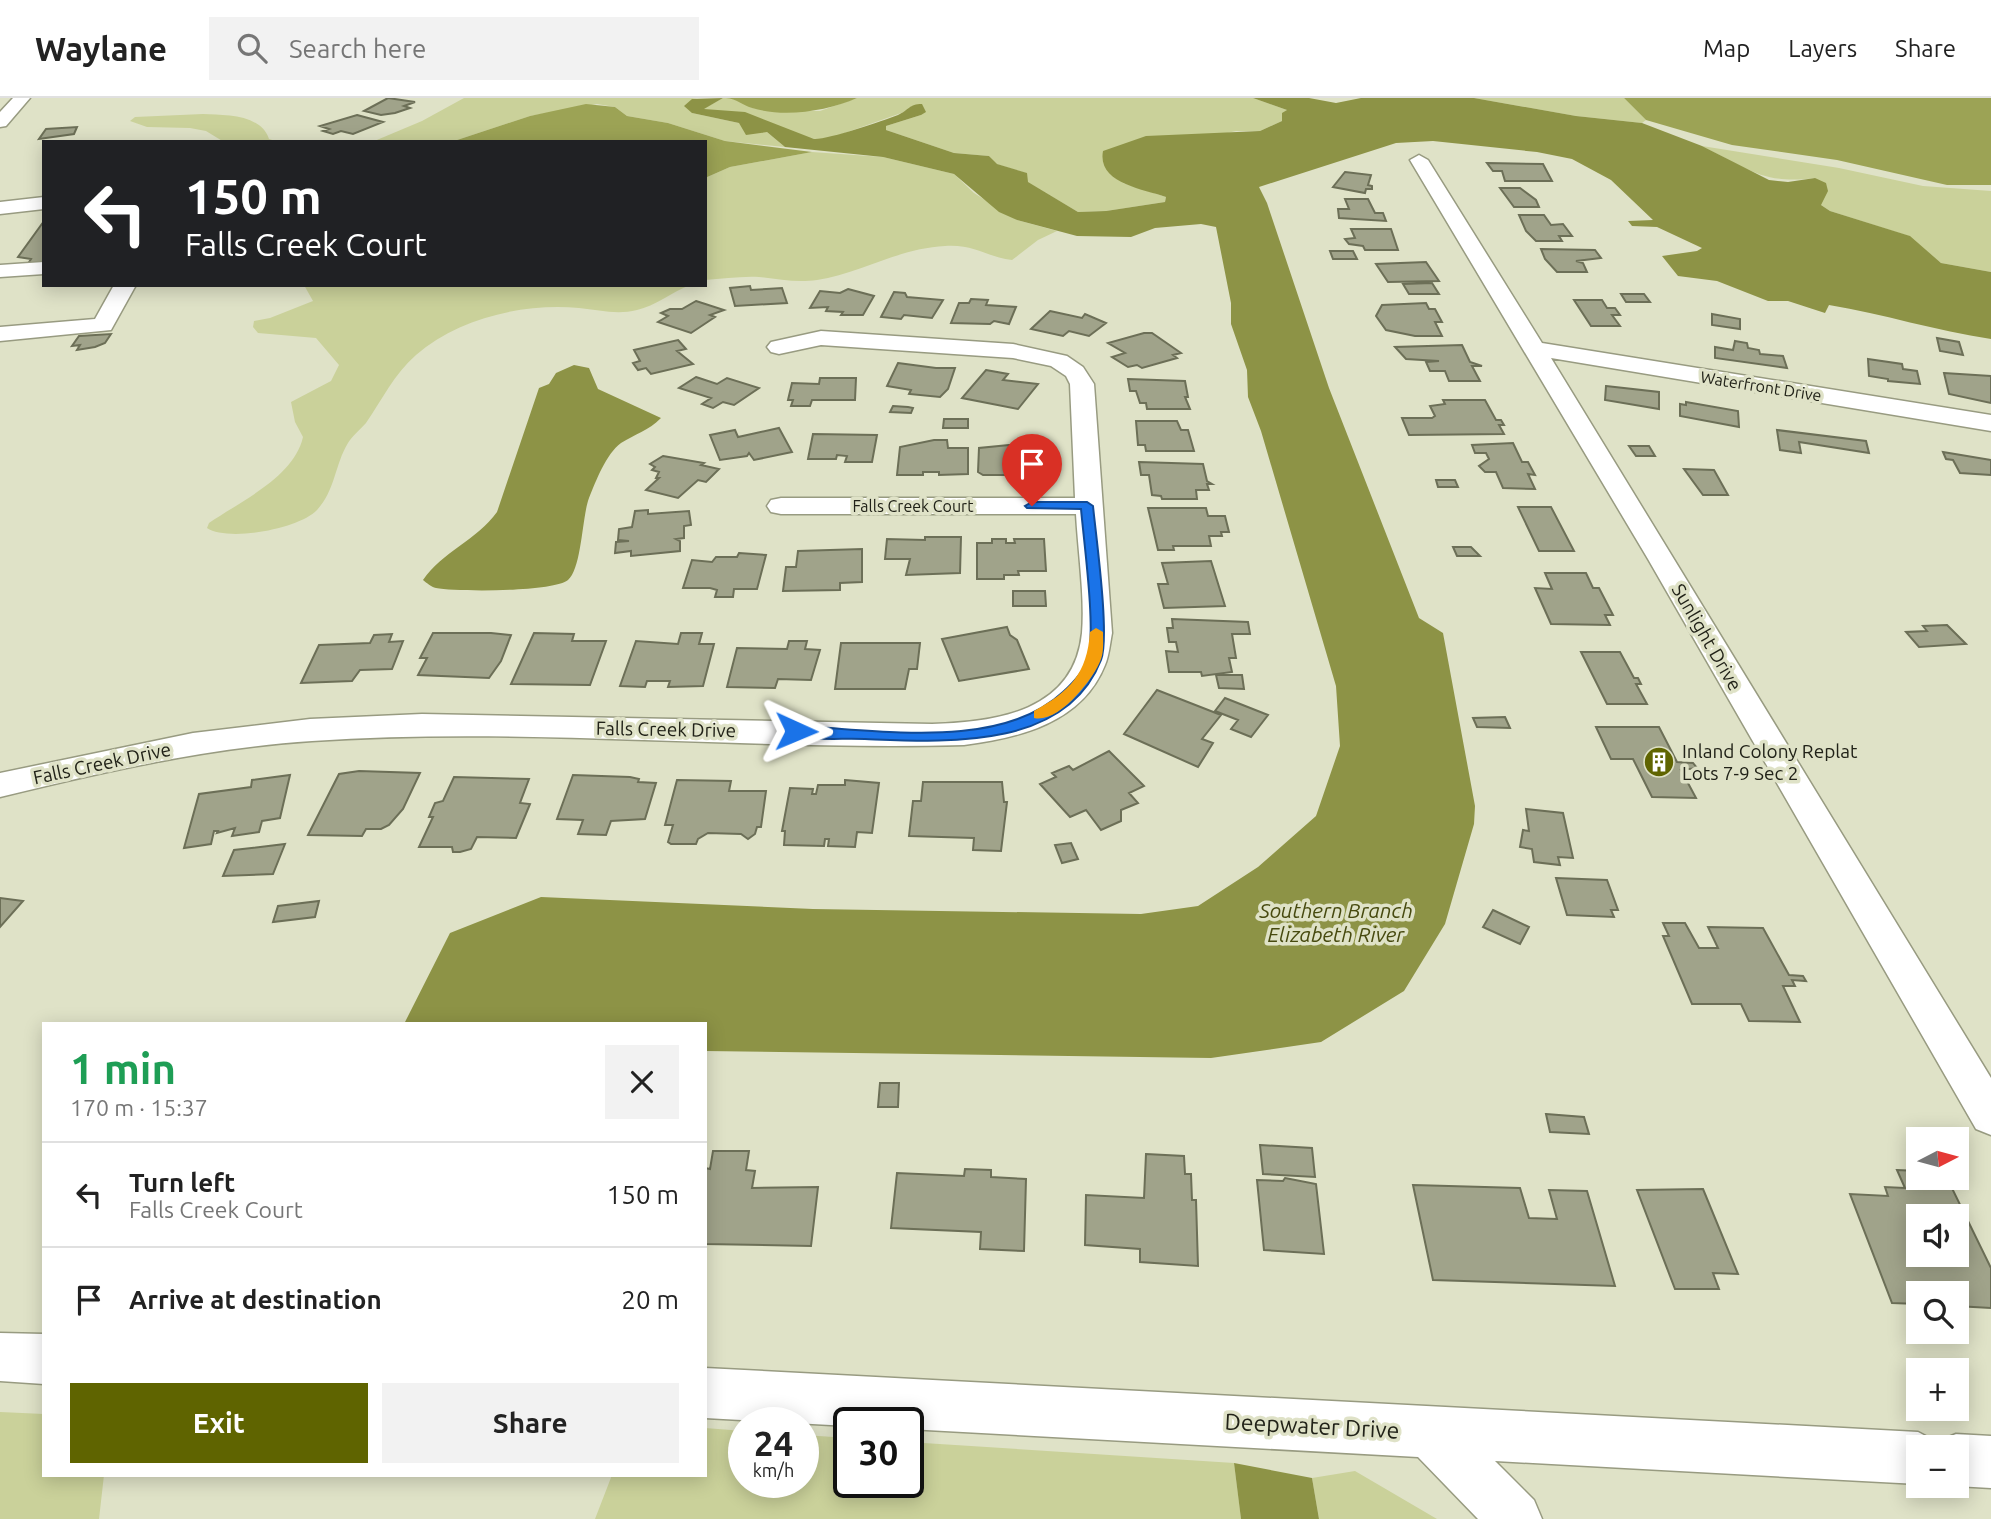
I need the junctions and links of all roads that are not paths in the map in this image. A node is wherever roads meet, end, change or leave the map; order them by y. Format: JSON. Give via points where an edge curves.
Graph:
{"nodes":[{"id":1,"x":22,"y":98,"type":"edge"},
{"id":2,"x":0,"y":122,"type":"edge"},
{"id":3,"x":1419,"y":160,"type":"dead end"},
{"id":4,"x":42,"y":203,"type":"edge"},
{"id":5,"x":0,"y":208,"type":"edge"},
{"id":6,"x":42,"y":268,"type":"edge"},
{"id":7,"x":0,"y":271,"type":"edge"},
{"id":8,"x":124,"y":287,"type":"edge"},
{"id":9,"x":0,"y":334,"type":"edge"},
{"id":10,"x":779,"y":347,"type":"dead end"},
{"id":11,"x":1531,"y":348,"type":"junction"},
{"id":12,"x":1991,"y":423,"type":"edge"},
{"id":13,"x":781,"y":506,"type":"dead end"},
{"id":14,"x":1087,"y":506,"type":"junction"},
{"id":15,"x":0,"y":785,"type":"edge"},
{"id":16,"x":1991,"y":1116,"type":"edge"},
{"id":17,"x":0,"y":1357,"type":"edge"},
{"id":18,"x":42,"y":1359,"type":"edge"},
{"id":19,"x":707,"y":1393,"type":"edge"},
{"id":20,"x":1430,"y":1432,"type":"junction"},
{"id":21,"x":1906,"y":1457,"type":"edge"},
{"id":22,"x":1969,"y":1461,"type":"edge"},
{"id":23,"x":1991,"y":1462,"type":"edge"},
{"id":24,"x":1515,"y":1519,"type":"edge"}],
"edges":[{"from":1,"to":2,"type":"street"},
{"from":3,"to":11,"type":"street","name":"Sunlight Drive"},
{"from":4,"to":5,"type":"street"},
{"from":6,"to":7,"type":"street"},
{"from":8,"to":9,"type":"street","via":[[103,325]]},
{"from":10,"to":14,"type":"street","name":"Falls Creek Drive","via":[[800,340],[842,338],[1013,351],[1059,361],[1075,372],[1082,384]]},
{"from":11,"to":12,"type":"street","name":"Waterfront Drive"},
{"from":11,"to":16,"type":"street","name":"Sunlight Drive","via":[[1662,559]]},
{"from":13,"to":14,"type":"street","name":"Falls Creek Court"},
{"from":14,"to":15,"type":"street","name":"Falls Creek Drive","via":[[1095,658],[1082,682],[1059,704],[1027,722],[987,733],[945,737],[422,725],[323,729],[193,744]]},
{"from":17,"to":18,"type":"street"},
{"from":19,"to":20,"type":"street","name":"Deepwater Drive"},
{"from":20,"to":21,"type":"street","name":"Deepwater Drive"},
{"from":20,"to":24,"type":"street"},
{"from":22,"to":23,"type":"street"}]}
